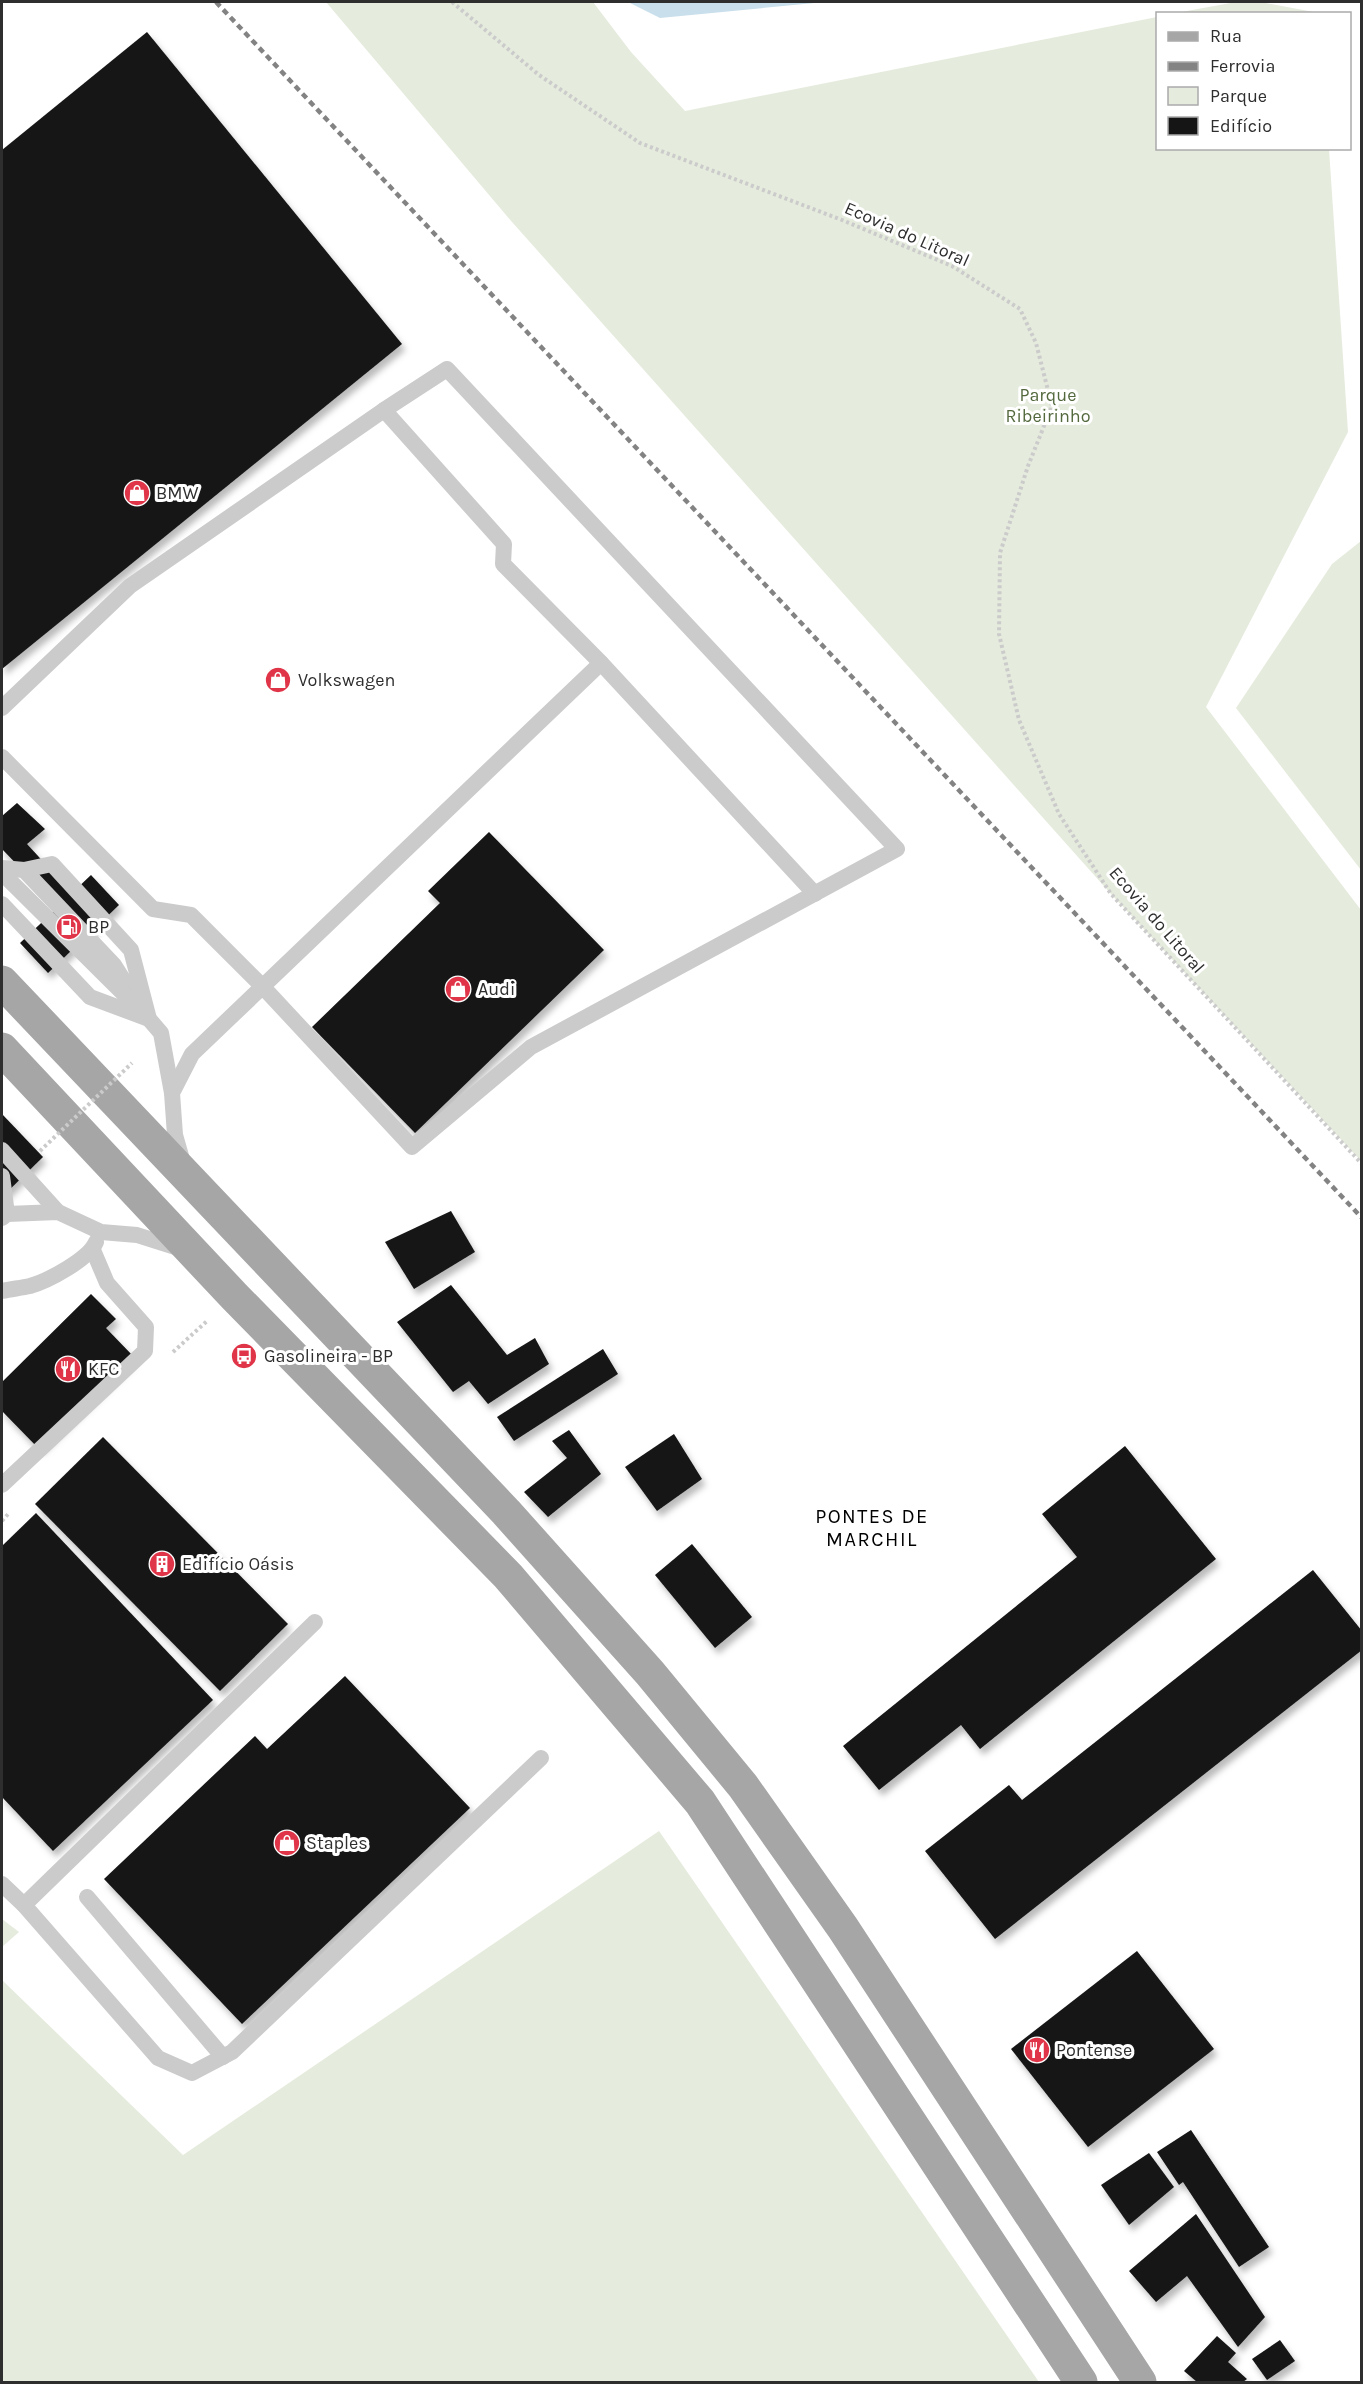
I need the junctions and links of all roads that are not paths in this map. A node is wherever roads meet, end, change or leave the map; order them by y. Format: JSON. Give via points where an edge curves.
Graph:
{"nodes":[{"id":1,"x":384,"y":410,"type":"junction"},
{"id":2,"x":601,"y":663,"type":"junction"},
{"id":3,"x":2,"y":708,"type":"edge"},
{"id":4,"x":2,"y":757,"type":"edge"},
{"id":5,"x":2,"y":868,"type":"edge"},
{"id":6,"x":24,"y":870,"type":"junction"},
{"id":7,"x":2,"y":873,"type":"edge"},
{"id":8,"x":815,"y":894,"type":"junction"},
{"id":9,"x":2,"y":904,"type":"edge"},
{"id":10,"x":2,"y":982,"type":"edge"},
{"id":11,"x":263,"y":987,"type":"junction"},
{"id":12,"x":149,"y":1019,"type":"junction"},
{"id":13,"x":2,"y":1049,"type":"edge"},
{"id":14,"x":172,"y":1093,"type":"junction"},
{"id":15,"x":2,"y":1150,"type":"edge"},
{"id":16,"x":2,"y":1176,"type":"edge"},
{"id":17,"x":189,"y":1180,"type":"junction"},
{"id":18,"x":58,"y":1212,"type":"junction"},
{"id":19,"x":3,"y":1214,"type":"edge"},
{"id":20,"x":101,"y":1232,"type":"junction"},
{"id":21,"x":93,"y":1250,"type":"junction"},
{"id":22,"x":193,"y":1253,"type":"junction"},
{"id":23,"x":2,"y":1291,"type":"edge"},
{"id":24,"x":2,"y":1485,"type":"edge"},
{"id":25,"x":315,"y":1622,"type":"dead end"},
{"id":26,"x":541,"y":1758,"type":"dead end"},
{"id":27,"x":2,"y":1884,"type":"edge"},
{"id":28,"x":87,"y":1897,"type":"dead end"},
{"id":29,"x":24,"y":1905,"type":"junction"},
{"id":30,"x":223,"y":2057,"type":"junction"},
{"id":31,"x":1081,"y":2382,"type":"edge"},
{"id":32,"x":1140,"y":2382,"type":"edge"}],
"edges":[{"from":1,"to":2,"type":"lane","via":[[504,544],[503,564]]},
{"from":1,"to":3,"type":"lane","via":[[130,586]]},
{"from":1,"to":8,"type":"lane","via":[[447,369],[897,849]]},
{"from":2,"to":8,"type":"lane"},
{"from":2,"to":11,"type":"lane"},
{"from":4,"to":11,"type":"lane","via":[[153,909],[191,915]]},
{"from":5,"to":6,"type":"lane"},
{"from":6,"to":12,"type":"lane","via":[[114,965]]},
{"from":6,"to":12,"type":"lane","via":[[52,864],[131,950]]},
{"from":7,"to":12,"type":"lane"},
{"from":8,"to":11,"type":"lane","via":[[531,1047],[412,1147]]},
{"from":9,"to":12,"type":"lane","via":[[90,997]]},
{"from":10,"to":17,"type":"main road"},
{"from":11,"to":14,"type":"lane","via":[[192,1054]]},
{"from":12,"to":14,"type":"lane","via":[[161,1033]]},
{"from":13,"to":22,"type":"main road"},
{"from":14,"to":17,"type":"lane","via":[[175,1135]]},
{"from":15,"to":18,"type":"lane"},
{"from":16,"to":19,"type":"lane"},
{"from":17,"to":32,"type":"main road","via":[[506,1512],[650,1673],[743,1786],[843,1928]]},
{"from":18,"to":19,"type":"lane"},
{"from":18,"to":20,"type":"lane"},
{"from":20,"to":21,"type":"lane"},
{"from":20,"to":22,"type":"lane","via":[[137,1235]]},
{"from":21,"to":23,"type":"lane","via":[[31,1286]]},
{"from":21,"to":24,"type":"lane","via":[[107,1283],[146,1327],[145,1352]]},
{"from":22,"to":31,"type":"main road","via":[[508,1576],[700,1802]]},
{"from":25,"to":29,"type":"lane"},
{"from":26,"to":30,"type":"lane"},
{"from":27,"to":29,"type":"lane"},
{"from":28,"to":30,"type":"lane"},
{"from":29,"to":30,"type":"lane","via":[[158,2058],[192,2073]]}]}
